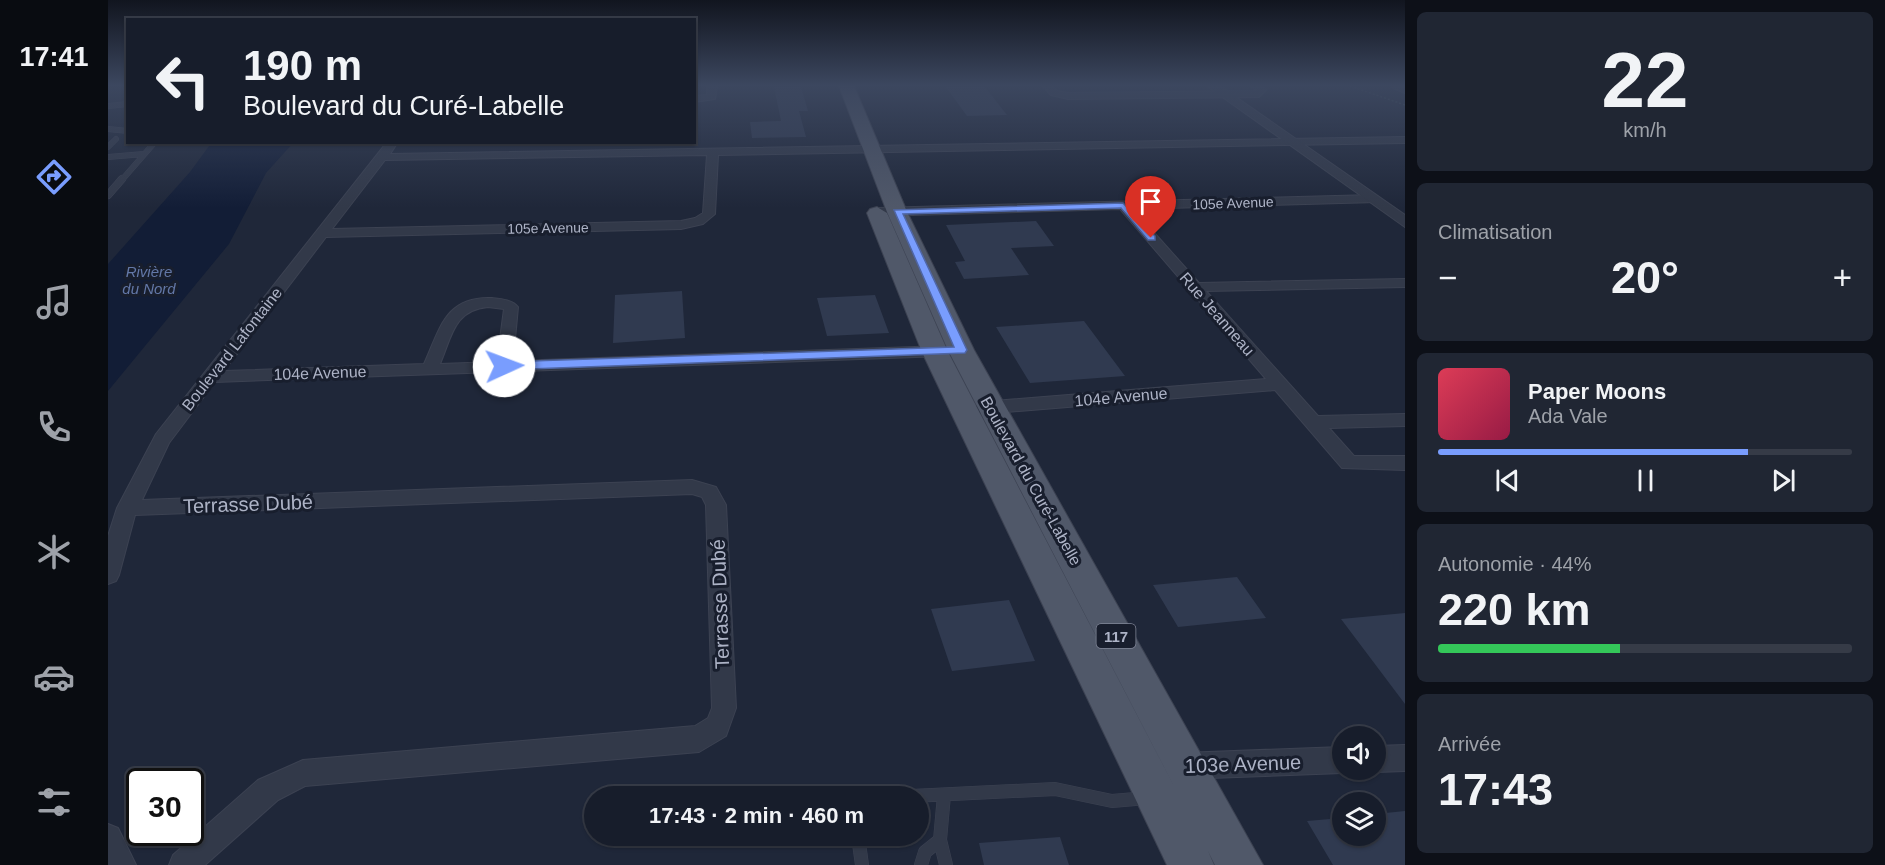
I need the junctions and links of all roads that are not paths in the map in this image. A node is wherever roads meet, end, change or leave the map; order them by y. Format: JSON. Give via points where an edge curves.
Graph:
{"nodes":[{"id":1,"x":851,"y":126,"type":"edge"},
{"id":2,"x":857,"y":126,"type":"edge"},
{"id":3,"x":1270,"y":126,"type":"edge"},
{"id":4,"x":108,"y":129,"type":"edge"},
{"id":5,"x":126,"y":130,"type":"edge"},
{"id":6,"x":116,"y":139,"type":"dead end"},
{"id":7,"x":1405,"y":140,"type":"edge"},
{"id":8,"x":1293,"y":142,"type":"junction"},
{"id":9,"x":152,"y":144,"type":"edge"},
{"id":10,"x":392,"y":144,"type":"edge"},
{"id":11,"x":108,"y":147,"type":"edge"},
{"id":12,"x":863,"y":149,"type":"junction"},
{"id":13,"x":713,"y":152,"type":"junction"},
{"id":14,"x":144,"y":154,"type":"junction"},
{"id":15,"x":108,"y":157,"type":"edge"},
{"id":16,"x":382,"y":157,"type":"junction"},
{"id":17,"x":108,"y":195,"type":"edge"},
{"id":18,"x":1373,"y":199,"type":"junction"},
{"id":19,"x":1123,"y":206,"type":"junction"},
{"id":20,"x":887,"y":212,"type":"junction"},
{"id":21,"x":1405,"y":222,"type":"edge"},
{"id":22,"x":323,"y":233,"type":"junction"},
{"id":23,"x":1405,"y":283,"type":"edge"},
{"id":24,"x":1194,"y":287,"type":"junction"},
{"id":25,"x":961,"y":350,"type":"junction"},
{"id":26,"x":934,"y":352,"type":"junction"},
{"id":27,"x":504,"y":366,"type":"junction"},
{"id":28,"x":430,"y":369,"type":"junction"},
{"id":29,"x":211,"y":377,"type":"junction"},
{"id":30,"x":1279,"y":384,"type":"junction"},
{"id":31,"x":976,"y":409,"type":"junction"},
{"id":32,"x":1405,"y":420,"type":"edge"},
{"id":33,"x":1312,"y":422,"type":"junction"},
{"id":34,"x":1405,"y":463,"type":"edge"},
{"id":35,"x":127,"y":508,"type":"junction"},
{"id":36,"x":108,"y":575,"type":"edge"},
{"id":37,"x":1405,"y":758,"type":"edge"},
{"id":38,"x":1386,"y":759,"type":"edge"},
{"id":39,"x":1332,"y":760,"type":"edge"},
{"id":40,"x":1188,"y":766,"type":"junction"},
{"id":41,"x":1151,"y":782,"type":"junction"},
{"id":42,"x":929,"y":795,"type":"edge"},
{"id":43,"x":944,"y":795,"type":"junction"},
{"id":44,"x":108,"y":838,"type":"edge"},
{"id":45,"x":940,"y":840,"type":"junction"},
{"id":46,"x":859,"y":846,"type":"edge"},
{"id":47,"x":122,"y":865,"type":"edge"},
{"id":48,"x":183,"y":865,"type":"edge"},
{"id":49,"x":862,"y":865,"type":"edge"},
{"id":50,"x":921,"y":865,"type":"edge"},
{"id":51,"x":946,"y":865,"type":"edge"},
{"id":52,"x":1191,"y":865,"type":"edge"},
{"id":53,"x":1240,"y":865,"type":"edge"}],
"edges":[{"from":1,"to":12,"type":"main road","name":"Boulevard du Curé-Labelle","number":"117"},
{"from":2,"to":12,"type":"main road","name":"Boulevard du Curé-Labelle","number":"117"},
{"from":3,"to":8,"type":"street"},
{"from":4,"to":5,"type":"lane"},
{"from":6,"to":11,"type":"lane"},
{"from":7,"to":8,"type":"street"},
{"from":8,"to":12,"type":"street"},
{"from":8,"to":18,"type":"street"},
{"from":9,"to":14,"type":"lane"},
{"from":10,"to":16,"type":"street","name":"Boulevard Lafontaine"},
{"from":12,"to":13,"type":"street"},
{"from":12,"to":20,"type":"main road","name":"Boulevard du Curé-Labelle","number":"117"},
{"from":13,"to":16,"type":"street"},
{"from":13,"to":22,"type":"street","name":"105e Avenue","via":[[709,214],[681,225]]},
{"from":14,"to":15,"type":"lane"},
{"from":14,"to":17,"type":"lane"},
{"from":16,"to":22,"type":"street","name":"Boulevard Lafontaine"},
{"from":18,"to":19,"type":"street","name":"105e Avenue"},
{"from":18,"to":21,"type":"street"},
{"from":19,"to":20,"type":"street","name":"105e Avenue"},
{"from":19,"to":24,"type":"street","name":"Rue Jeanneau"},
{"from":20,"to":25,"type":"main road","name":"Boulevard du Curé-Labelle","number":"117"},
{"from":20,"to":26,"type":"main road","name":"Boulevard du Curé-Labelle","number":"117"},
{"from":22,"to":29,"type":"street","name":"Boulevard Lafontaine"},
{"from":23,"to":24,"type":"street"},
{"from":24,"to":30,"type":"street","name":"Rue Jeanneau"},
{"from":25,"to":26,"type":"street","name":"104e Avenue"},
{"from":25,"to":31,"type":"main road","name":"Boulevard du Curé-Labelle","number":"117"},
{"from":26,"to":27,"type":"street","name":"104e Avenue"},
{"from":26,"to":31,"type":"main road","name":"Boulevard du Curé-Labelle","number":"117"},
{"from":27,"to":28,"type":"street","name":"104e Avenue"},
{"from":27,"to":28,"type":"street","via":[[512,315],[511,307],[503,303],[468,305],[458,310]]},
{"from":28,"to":29,"type":"street","name":"104e Avenue"},
{"from":29,"to":35,"type":"street","name":"Boulevard Lafontaine","via":[[162,439]]},
{"from":30,"to":31,"type":"street","name":"104e Avenue"},
{"from":30,"to":33,"type":"street","name":"Rue Jeanneau"},
{"from":31,"to":40,"type":"main road","name":"Boulevard du Curé-Labelle","number":"117"},
{"from":31,"to":41,"type":"main road","name":"Boulevard du Curé-Labelle","number":"117"},
{"from":32,"to":33,"type":"street"},
{"from":33,"to":34,"type":"street","name":"Rue Jeanneau","via":[[1349,463]]},
{"from":35,"to":36,"type":"street","name":"Boulevard Lafontaine"},
{"from":35,"to":48,"type":"street","name":"Terrasse Dubé","via":[[692,487],[709,492],[716,505],[724,708],[717,727],[699,739],[303,773],[268,790]]},
{"from":37,"to":38,"type":"street"},
{"from":39,"to":40,"type":"street","name":"103e Avenue"},
{"from":40,"to":41,"type":"street","name":"103e Avenue"},
{"from":40,"to":53,"type":"main road","name":"Boulevard du Curé-Labelle","number":"117"},
{"from":41,"to":43,"type":"lane","via":[[1112,801],[1055,789]]},
{"from":41,"to":52,"type":"main road","name":"Boulevard du Curé-Labelle","number":"117"},
{"from":42,"to":43,"type":"lane"},
{"from":43,"to":45,"type":"lane"},
{"from":44,"to":47,"type":"street"},
{"from":45,"to":50,"type":"lane","via":[[925,852]]},
{"from":45,"to":51,"type":"lane"},
{"from":46,"to":49,"type":"lane"}]}
